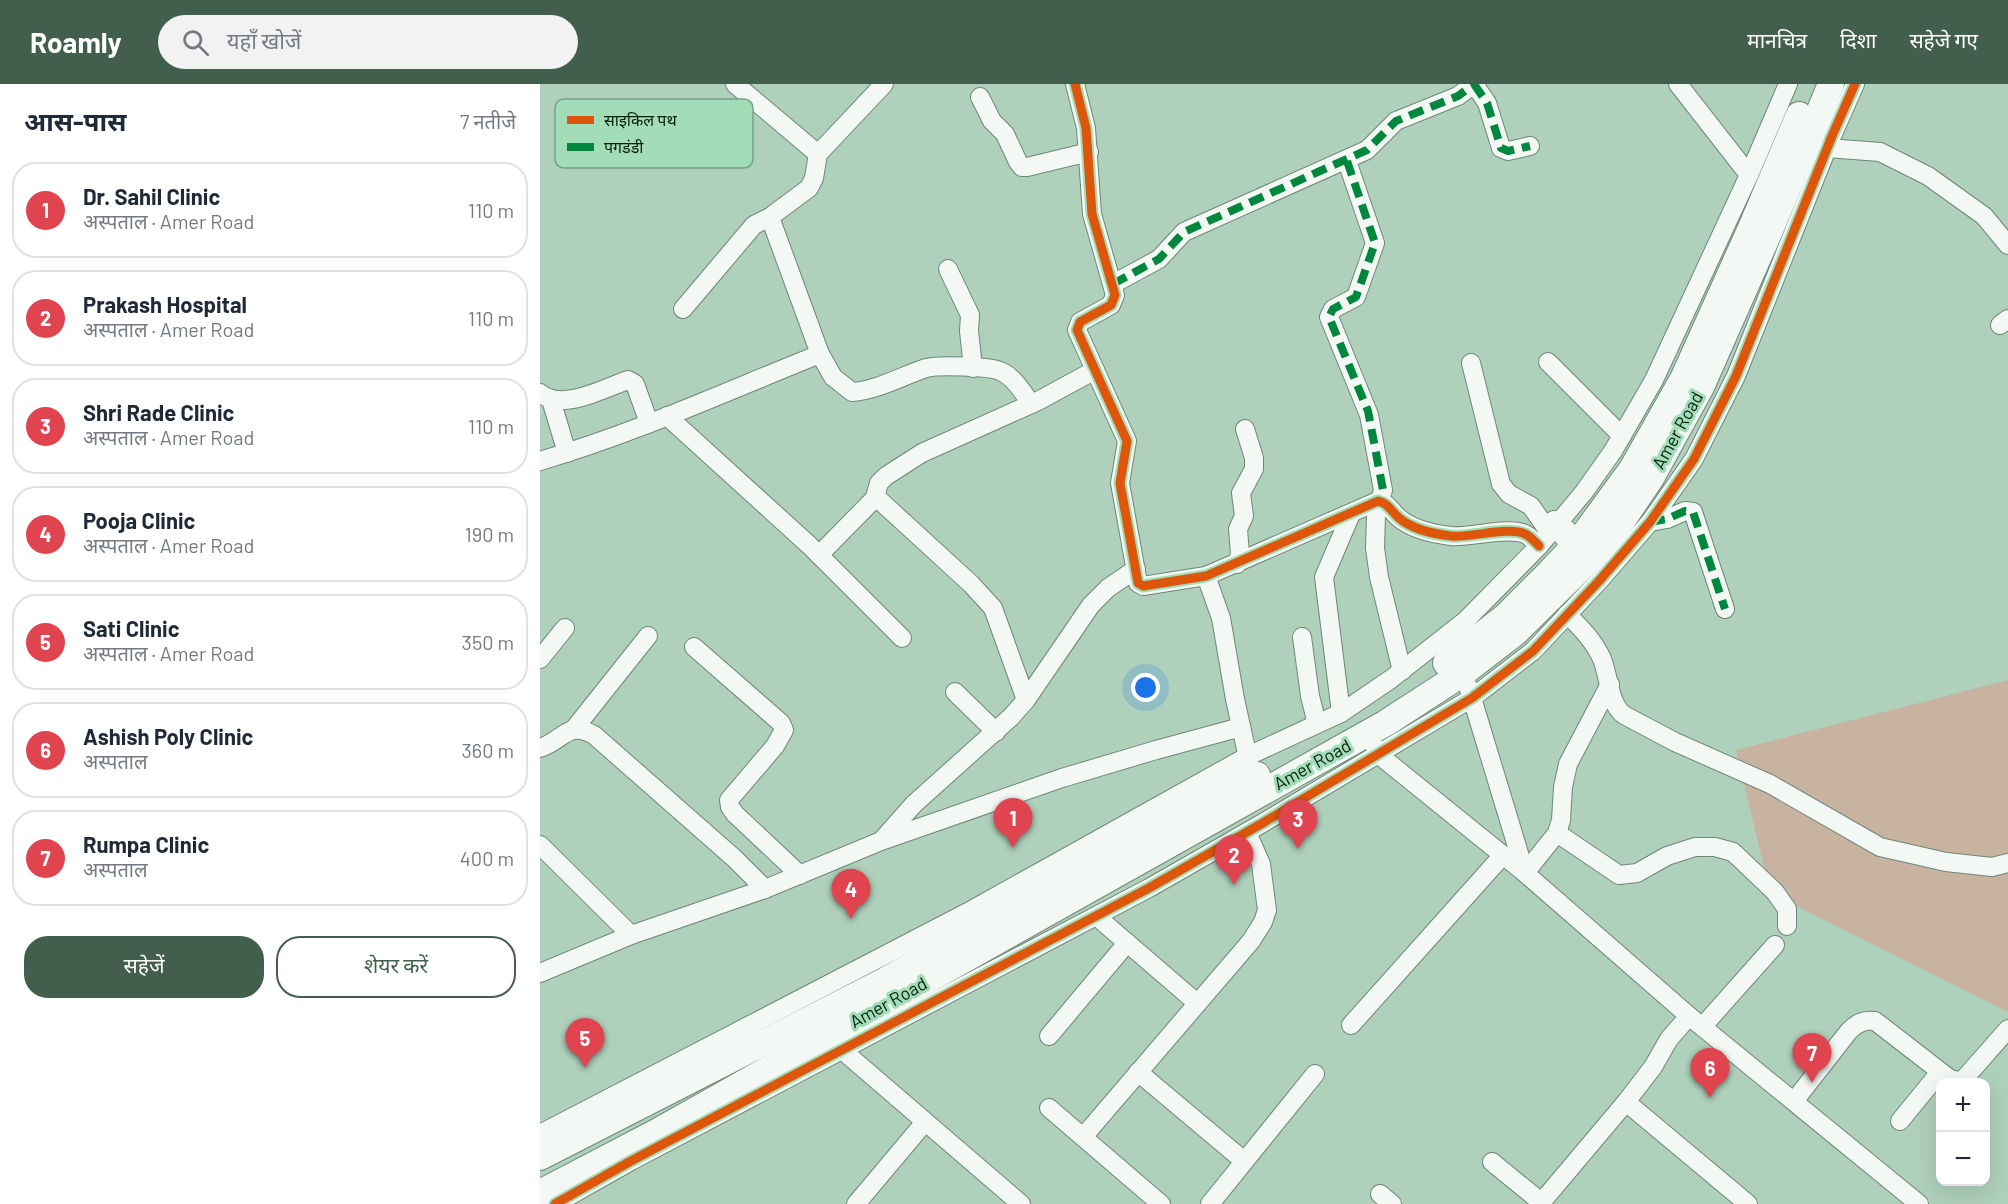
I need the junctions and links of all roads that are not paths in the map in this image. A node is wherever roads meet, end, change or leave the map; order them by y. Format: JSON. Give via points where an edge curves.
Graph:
{"nodes":[{"id":1,"x":735,"y":84,"type":"edge"},
{"id":2,"x":884,"y":84,"type":"edge"},
{"id":3,"x":1076,"y":84,"type":"edge"},
{"id":4,"x":1474,"y":84,"type":"edge"},
{"id":5,"x":1678,"y":84,"type":"edge"},
{"id":6,"x":1788,"y":84,"type":"edge"},
{"id":7,"x":1812,"y":84,"type":"edge"},
{"id":8,"x":1831,"y":84,"type":"edge"},
{"id":9,"x":1855,"y":84,"type":"edge"},
{"id":10,"x":980,"y":97,"type":"dead end"},
{"id":11,"x":753,"y":99,"type":"edge"},
{"id":12,"x":753,"y":99,"type":"edge"},
{"id":13,"x":1530,"y":146,"type":"dead end"},
{"id":14,"x":1827,"y":148,"type":"junction"},
{"id":15,"x":1089,"y":152,"type":"junction"},
{"id":16,"x":818,"y":154,"type":"junction"},
{"id":17,"x":1347,"y":161,"type":"junction"},
{"id":18,"x":1749,"y":175,"type":"junction"},
{"id":19,"x":772,"y":216,"type":"junction"},
{"id":20,"x":2008,"y":245,"type":"edge"},
{"id":21,"x":948,"y":269,"type":"dead end"},
{"id":22,"x":1113,"y":284,"type":"junction"},
{"id":23,"x":683,"y":309,"type":"dead end"},
{"id":24,"x":820,"y":354,"type":"junction"},
{"id":25,"x":1548,"y":362,"type":"dead end"},
{"id":26,"x":1471,"y":363,"type":"dead end"},
{"id":27,"x":973,"y":368,"type":"junction"},
{"id":28,"x":1095,"y":370,"type":"junction"},
{"id":29,"x":545,"y":397,"type":"edge"},
{"id":30,"x":1031,"y":404,"type":"junction"},
{"id":31,"x":667,"y":416,"type":"junction"},
{"id":32,"x":649,"y":423,"type":"junction"},
{"id":33,"x":1245,"y":429,"type":"dead end"},
{"id":34,"x":1622,"y":436,"type":"junction"},
{"id":35,"x":567,"y":453,"type":"junction"},
{"id":36,"x":540,"y":461,"type":"edge"},
{"id":37,"x":875,"y":497,"type":"junction"},
{"id":38,"x":1381,"y":501,"type":"junction"},
{"id":39,"x":1351,"y":513,"type":"junction"},
{"id":40,"x":1650,"y":522,"type":"junction"},
{"id":41,"x":1548,"y":534,"type":"junction"},
{"id":42,"x":1577,"y":544,"type":"junction"},
{"id":43,"x":819,"y":555,"type":"junction"},
{"id":44,"x":1237,"y":564,"type":"junction"},
{"id":45,"x":1136,"y":569,"type":"junction"},
{"id":46,"x":1206,"y":576,"type":"junction"},
{"id":47,"x":1725,"y":609,"type":"dead end"},
{"id":48,"x":1567,"y":614,"type":"junction"},
{"id":49,"x":565,"y":628,"type":"dead end"},
{"id":50,"x":648,"y":636,"type":"dead end"},
{"id":51,"x":1302,"y":637,"type":"dead end"},
{"id":52,"x":902,"y":638,"type":"dead end"},
{"id":53,"x":694,"y":647,"type":"dead end"},
{"id":54,"x":540,"y":659,"type":"edge"},
{"id":55,"x":1402,"y":671,"type":"junction"},
{"id":56,"x":1463,"y":673,"type":"junction"},
{"id":57,"x":1610,"y":684,"type":"junction"},
{"id":58,"x":955,"y":692,"type":"dead end"},
{"id":59,"x":1472,"y":698,"type":"junction"},
{"id":60,"x":1026,"y":700,"type":"junction"},
{"id":61,"x":1341,"y":712,"type":"junction"},
{"id":62,"x":1317,"y":724,"type":"junction"},
{"id":63,"x":1241,"y":727,"type":"junction"},
{"id":64,"x":574,"y":729,"type":"junction"},
{"id":65,"x":996,"y":732,"type":"junction"},
{"id":66,"x":1374,"y":744,"type":"junction"},
{"id":67,"x":540,"y":748,"type":"edge"},
{"id":68,"x":1250,"y":767,"type":"junction"},
{"id":69,"x":1247,"y":832,"type":"junction"},
{"id":70,"x":1557,"y":833,"type":"junction"},
{"id":71,"x":881,"y":841,"type":"junction"},
{"id":72,"x":540,"y":845,"type":"edge"},
{"id":73,"x":1503,"y":855,"type":"junction"},
{"id":74,"x":2008,"y":863,"type":"edge"},
{"id":75,"x":1525,"y":873,"type":"junction"},
{"id":76,"x":800,"y":875,"type":"junction"},
{"id":77,"x":765,"y":889,"type":"junction"},
{"id":78,"x":1096,"y":916,"type":"junction"},
{"id":79,"x":1787,"y":926,"type":"dead end"},
{"id":80,"x":631,"y":935,"type":"junction"},
{"id":81,"x":1127,"y":943,"type":"junction"},
{"id":82,"x":1775,"y":945,"type":"dead end"},
{"id":83,"x":540,"y":973,"type":"edge"},
{"id":84,"x":1197,"y":1003,"type":"junction"},
{"id":85,"x":784,"y":1020,"type":"junction"},
{"id":86,"x":1696,"y":1021,"type":"junction"},
{"id":87,"x":1351,"y":1025,"type":"dead end"},
{"id":88,"x":2008,"y":1029,"type":"edge"},
{"id":89,"x":1049,"y":1036,"type":"dead end"},
{"id":90,"x":842,"y":1050,"type":"junction"},
{"id":91,"x":1138,"y":1072,"type":"junction"},
{"id":92,"x":1940,"y":1072,"type":"junction"},
{"id":93,"x":1315,"y":1074,"type":"dead end"},
{"id":94,"x":1795,"y":1101,"type":"junction"},
{"id":95,"x":1626,"y":1102,"type":"junction"},
{"id":96,"x":1049,"y":1108,"type":"dead end"},
{"id":97,"x":1900,"y":1121,"type":"dead end"},
{"id":98,"x":925,"y":1122,"type":"junction"},
{"id":99,"x":593,"y":1128,"type":"junction"},
{"id":100,"x":653,"y":1134,"type":"junction"},
{"id":101,"x":540,"y":1136,"type":"edge"},
{"id":102,"x":1083,"y":1137,"type":"junction"},
{"id":103,"x":540,"y":1157,"type":"edge"},
{"id":104,"x":631,"y":1161,"type":"junction"},
{"id":105,"x":1245,"y":1161,"type":"junction"},
{"id":106,"x":1492,"y":1162,"type":"dead end"},
{"id":107,"x":540,"y":1193,"type":"edge"},
{"id":108,"x":1540,"y":1203,"type":"edge"},
{"id":109,"x":555,"y":1204,"type":"edge"},
{"id":110,"x":856,"y":1204,"type":"edge"},
{"id":111,"x":1022,"y":1204,"type":"edge"},
{"id":112,"x":1161,"y":1204,"type":"edge"},
{"id":113,"x":1210,"y":1204,"type":"edge"},
{"id":114,"x":1748,"y":1204,"type":"edge"},
{"id":115,"x":1919,"y":1204,"type":"edge"}],
"edges":[{"from":1,"to":12,"type":"street"},
{"from":2,"to":16,"type":"street"},
{"from":3,"to":15,"type":"street"},
{"from":4,"to":13,"type":"street","via":[[1487,103],[1501,148],[1508,151]]},
{"from":4,"to":17,"type":"street","via":[[1458,96],[1403,117],[1367,150]]},
{"from":5,"to":18,"type":"street"},
{"from":6,"to":18,"type":"street"},
{"from":7,"to":42,"type":"highway","name":"Amer Road","via":[[1683,379],[1632,469]]},
{"from":8,"to":56,"type":"highway","name":"Amer Road","via":[[1701,387],[1651,478],[1593,556],[1515,633]]},
{"from":9,"to":14,"type":"street"},
{"from":10,"to":15,"type":"street","via":[[1022,167]]},
{"from":11,"to":16,"type":"street"},
{"from":14,"to":20,"type":"street","via":[[1880,152],[1928,176],[1984,216]]},
{"from":14,"to":40,"type":"street","via":[[1785,240],[1726,397],[1694,459]]},
{"from":15,"to":22,"type":"street","via":[[1092,213]]},
{"from":16,"to":19,"type":"street","via":[[809,188]]},
{"from":17,"to":22,"type":"street","via":[[1184,232],[1159,259]]},
{"from":17,"to":38,"type":"street","via":[[1375,246],[1356,297],[1333,309],[1329,317],[1368,411],[1383,490]]},
{"from":18,"to":34,"type":"street","via":[[1736,215]]},
{"from":19,"to":23,"type":"street","via":[[754,225]]},
{"from":19,"to":24,"type":"street"},
{"from":21,"to":27,"type":"street","via":[[970,315]]},
{"from":22,"to":28,"type":"street","via":[[1115,295],[1111,305],[1078,325]]},
{"from":24,"to":27,"type":"street","via":[[834,377],[852,392],[929,368]]},
{"from":24,"to":31,"type":"street"},
{"from":25,"to":34,"type":"street"},
{"from":26,"to":41,"type":"street","via":[[1501,484],[1509,494],[1531,506]]},
{"from":27,"to":30,"type":"street","via":[[999,370],[1015,382]]},
{"from":28,"to":30,"type":"street"},
{"from":28,"to":45,"type":"street","via":[[1127,441],[1120,483]]},
{"from":29,"to":32,"type":"street","via":[[559,402],[572,400],[628,380],[635,384]]},
{"from":29,"to":35,"type":"street"},
{"from":30,"to":37,"type":"street","via":[[922,453],[886,476]]},
{"from":31,"to":32,"type":"street"},
{"from":31,"to":43,"type":"street"},
{"from":32,"to":35,"type":"street"},
{"from":33,"to":44,"type":"street","via":[[1254,463],[1241,493],[1244,516],[1238,529]]},
{"from":34,"to":41,"type":"street","via":[[1584,492]]},
{"from":35,"to":36,"type":"street"},
{"from":37,"to":43,"type":"street"},
{"from":37,"to":60,"type":"street","via":[[993,608]]},
{"from":38,"to":39,"type":"street"},
{"from":38,"to":41,"type":"street","via":[[1408,523],[1433,533],[1458,536],[1518,531],[1529,537]]},
{"from":38,"to":55,"type":"street","via":[[1376,515],[1375,548]]},
{"from":39,"to":44,"type":"street"},
{"from":39,"to":61,"type":"street","via":[[1324,577]]},
{"from":40,"to":47,"type":"street","via":[[1693,512]]},
{"from":40,"to":48,"type":"street"},
{"from":41,"to":42,"type":"highway"},
{"from":41,"to":55,"type":"street","via":[[1466,620]]},
{"from":42,"to":68,"type":"highway","name":"Amer Road","via":[[1506,616],[1457,656],[1378,708]]},
{"from":43,"to":52,"type":"street"},
{"from":44,"to":46,"type":"street"},
{"from":45,"to":46,"type":"street","via":[[1138,583],[1143,586]]},
{"from":45,"to":60,"type":"street","via":[[1091,605]]},
{"from":46,"to":63,"type":"street","via":[[1221,618]]},
{"from":48,"to":57,"type":"street","via":[[1595,645]]},
{"from":48,"to":59,"type":"street","via":[[1533,651]]},
{"from":49,"to":54,"type":"street"},
{"from":50,"to":64,"type":"street"},
{"from":51,"to":62,"type":"street"},
{"from":53,"to":76,"type":"street","via":[[781,723],[784,730],[775,746],[729,800],[735,814]]},
{"from":55,"to":61,"type":"street"},
{"from":56,"to":59,"type":"street"},
{"from":56,"to":66,"type":"highway","name":"Amer Road"},
{"from":57,"to":70,"type":"street","via":[[1568,764]]},
{"from":57,"to":74,"type":"street","via":[[1617,709],[1624,715],[1770,784],[1880,847],[1946,862],[1992,867]]},
{"from":58,"to":65,"type":"street"},
{"from":59,"to":66,"type":"street"},
{"from":59,"to":75,"type":"street"},
{"from":60,"to":65,"type":"street"},
{"from":61,"to":62,"type":"street"},
{"from":62,"to":68,"type":"street"},
{"from":63,"to":68,"type":"street"},
{"from":63,"to":71,"type":"street","via":[[1062,778]]},
{"from":64,"to":67,"type":"street"},
{"from":64,"to":77,"type":"street","via":[[594,735]]},
{"from":65,"to":71,"type":"street","via":[[921,798]]},
{"from":66,"to":69,"type":"street"},
{"from":66,"to":73,"type":"street"},
{"from":66,"to":100,"type":"highway","name":"Amer Road"},
{"from":68,"to":85,"type":"highway","name":"Amer Road","via":[[886,980]]},
{"from":69,"to":78,"type":"street"},
{"from":69,"to":84,"type":"street","via":[[1261,864],[1267,910],[1251,941]]},
{"from":70,"to":75,"type":"street"},
{"from":70,"to":79,"type":"street","via":[[1619,875],[1636,873],[1666,856],[1695,847],[1733,852],[1775,892],[1787,909]]},
{"from":71,"to":76,"type":"street"},
{"from":72,"to":80,"type":"street"},
{"from":73,"to":75,"type":"street"},
{"from":73,"to":87,"type":"street"},
{"from":75,"to":86,"type":"street"},
{"from":76,"to":77,"type":"street"},
{"from":77,"to":80,"type":"street"},
{"from":78,"to":81,"type":"street"},
{"from":78,"to":90,"type":"street"},
{"from":80,"to":83,"type":"street"},
{"from":81,"to":84,"type":"street"},
{"from":81,"to":89,"type":"street"},
{"from":82,"to":86,"type":"street"},
{"from":84,"to":91,"type":"street"},
{"from":85,"to":99,"type":"highway","name":"Amer Road"},
{"from":85,"to":101,"type":"street"},
{"from":86,"to":94,"type":"street"},
{"from":86,"to":95,"type":"street","via":[[1669,1039]]},
{"from":88,"to":92,"type":"street","via":[[1964,1079],[1950,1079]]},
{"from":90,"to":98,"type":"street"},
{"from":90,"to":104,"type":"street"},
{"from":91,"to":102,"type":"street"},
{"from":91,"to":105,"type":"street"},
{"from":92,"to":94,"type":"street","via":[[1875,1021],[1866,1020],[1849,1031]]},
{"from":92,"to":97,"type":"street"},
{"from":93,"to":105,"type":"street"},
{"from":94,"to":115,"type":"street"},
{"from":95,"to":108,"type":"street"},
{"from":95,"to":114,"type":"street"},
{"from":96,"to":102,"type":"street"},
{"from":98,"to":110,"type":"street"},
{"from":98,"to":111,"type":"street"},
{"from":99,"to":101,"type":"highway"},
{"from":99,"to":103,"type":"highway","name":"Amer Road"},
{"from":100,"to":104,"type":"highway"},
{"from":100,"to":107,"type":"highway","name":"Amer Road"},
{"from":102,"to":112,"type":"street"},
{"from":104,"to":109,"type":"street"},
{"from":105,"to":113,"type":"street"},
{"from":106,"to":108,"type":"street"}]}
